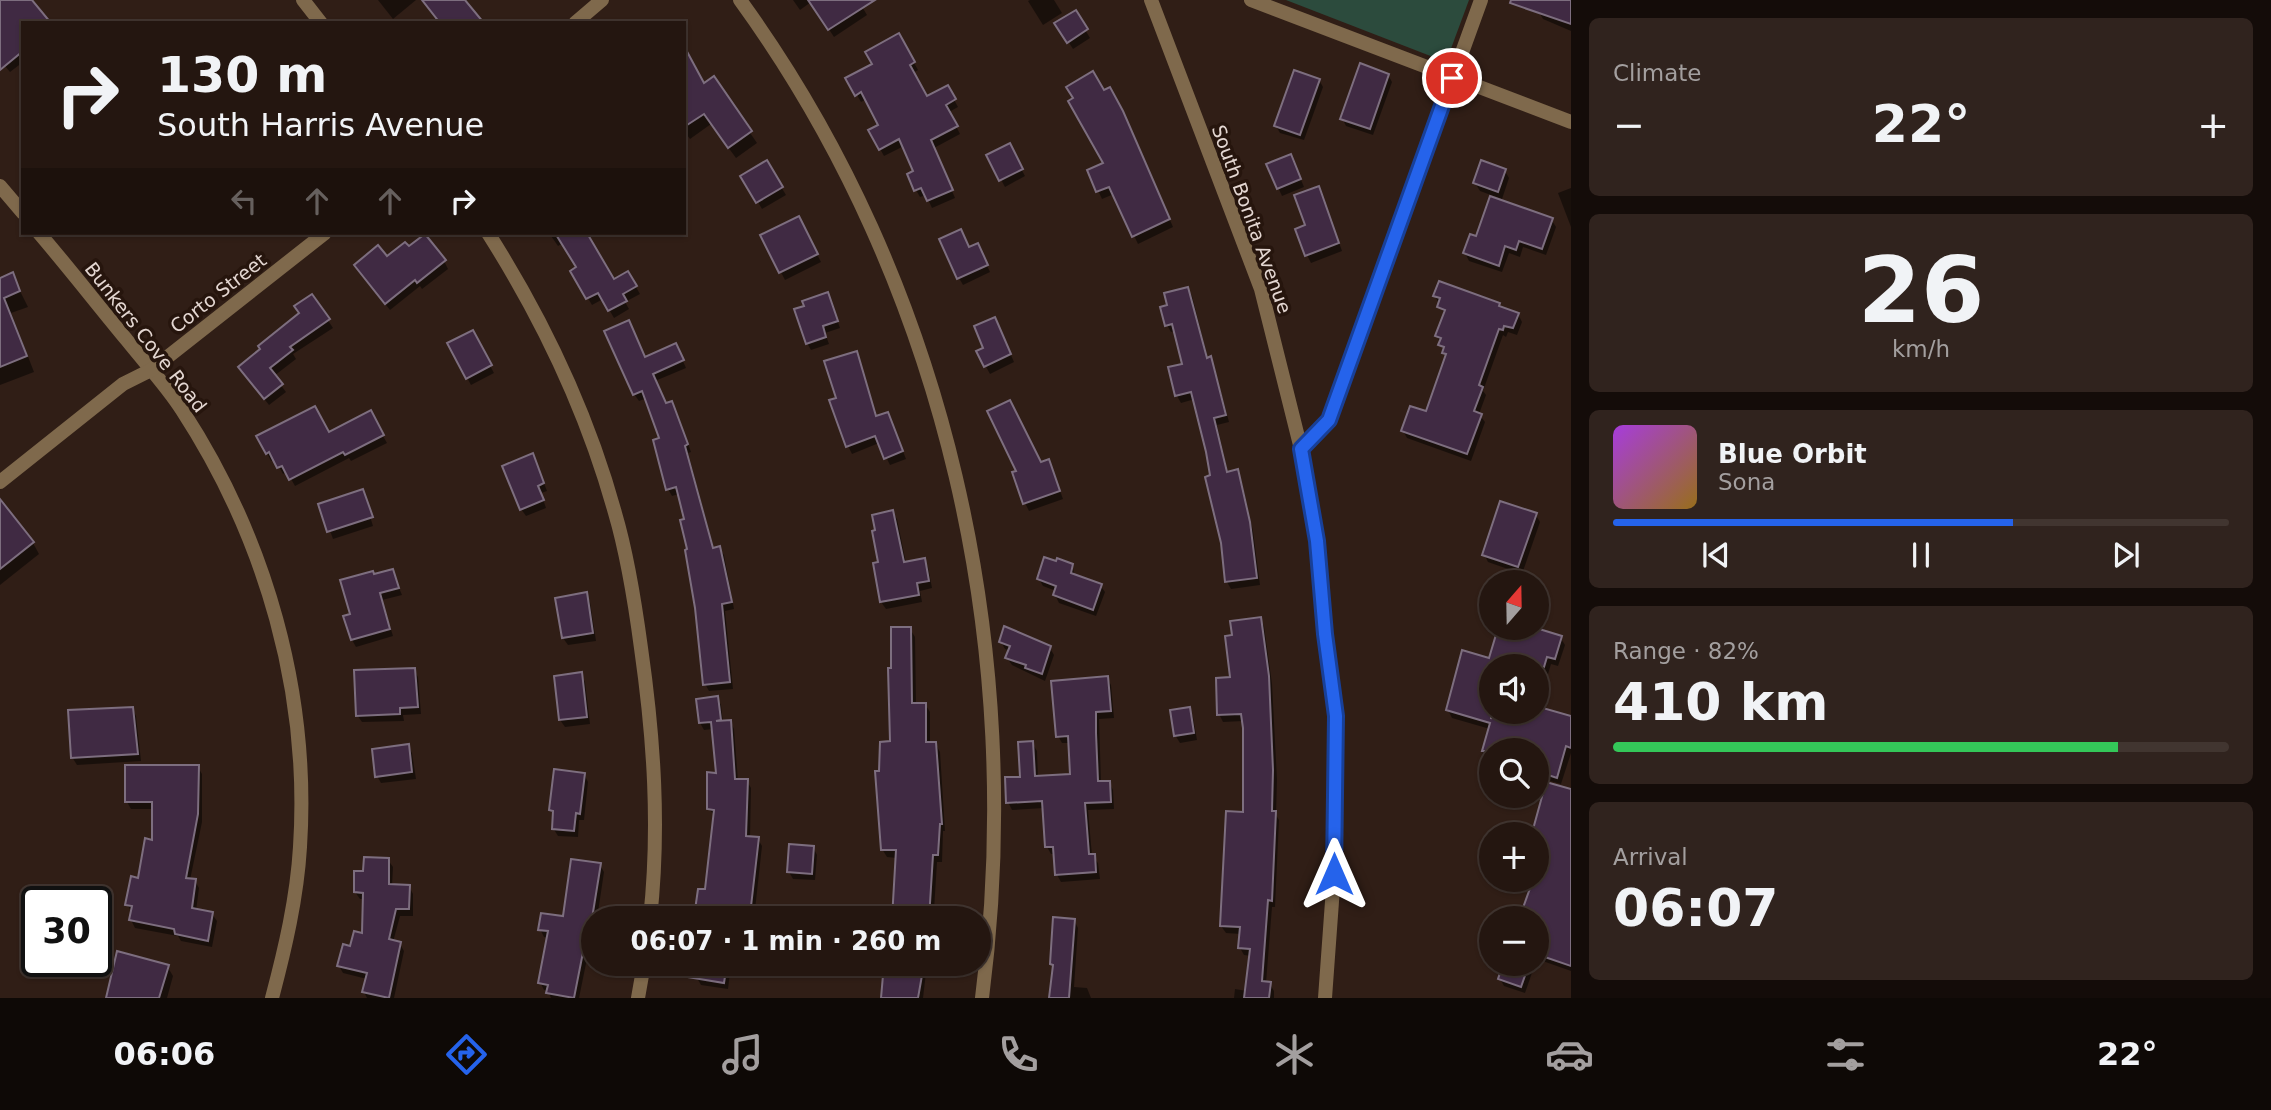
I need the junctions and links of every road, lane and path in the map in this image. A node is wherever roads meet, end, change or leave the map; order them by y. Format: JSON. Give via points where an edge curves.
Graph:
{"nodes":[{"id":1,"x":303,"y":0,"type":"edge"},
{"id":2,"x":602,"y":0,"type":"edge"},
{"id":3,"x":740,"y":0,"type":"edge"},
{"id":4,"x":1151,"y":0,"type":"edge"},
{"id":5,"x":1251,"y":0,"type":"edge"},
{"id":6,"x":1481,"y":0,"type":"edge"},
{"id":7,"x":319,"y":21,"type":"edge"},
{"id":8,"x":577,"y":21,"type":"edge"},
{"id":9,"x":1452,"y":78,"type":"junction"},
{"id":10,"x":1571,"y":122,"type":"edge"},
{"id":11,"x":0,"y":186,"type":"edge"},
{"id":12,"x":21,"y":211,"type":"edge"},
{"id":13,"x":41,"y":235,"type":"edge"},
{"id":14,"x":322,"y":235,"type":"edge"},
{"id":15,"x":489,"y":235,"type":"edge"},
{"id":16,"x":151,"y":370,"type":"junction"},
{"id":17,"x":1301,"y":449,"type":"junction"},
{"id":18,"x":0,"y":482,"type":"edge"},
{"id":19,"x":651,"y":906,"type":"edge"},
{"id":20,"x":642,"y":976,"type":"edge"},
{"id":21,"x":272,"y":998,"type":"edge"},
{"id":22,"x":638,"y":998,"type":"edge"},
{"id":23,"x":982,"y":998,"type":"edge"},
{"id":24,"x":1325,"y":998,"type":"edge"}],
"edges":[{"from":1,"to":7,"type":"street"},
{"from":2,"to":8,"type":"street"},
{"from":3,"to":23,"type":"street","via":[[805,100],[876,238],[913,330],[955,471],[983,625],[993,746],[993,865]]},
{"from":4,"to":17,"type":"street","name":"South Bonita Avenue","via":[[1261,289]]},
{"from":5,"to":9,"type":"street"},
{"from":6,"to":9,"type":"street"},
{"from":9,"to":10,"type":"street"},
{"from":9,"to":17,"type":"street","via":[[1329,420]]},
{"from":11,"to":12,"type":"street"},
{"from":13,"to":16,"type":"street","name":"Bunkers Cove Road"},
{"from":14,"to":16,"type":"street","name":"Corto Street"},
{"from":15,"to":19,"type":"street","via":[[516,279],[575,401],[609,490],[625,553],[655,765]]},
{"from":16,"to":18,"type":"street","name":"Corto Street","via":[[123,384]]},
{"from":16,"to":21,"type":"street","name":"Bunkers Cove Road","via":[[198,435],[235,505],[267,586],[285,658],[299,741],[301,829],[295,895]]},
{"from":17,"to":24,"type":"street","name":"South Bonita Avenue","via":[[1317,541],[1336,716],[1334,874]]},
{"from":20,"to":22,"type":"street"}]}
